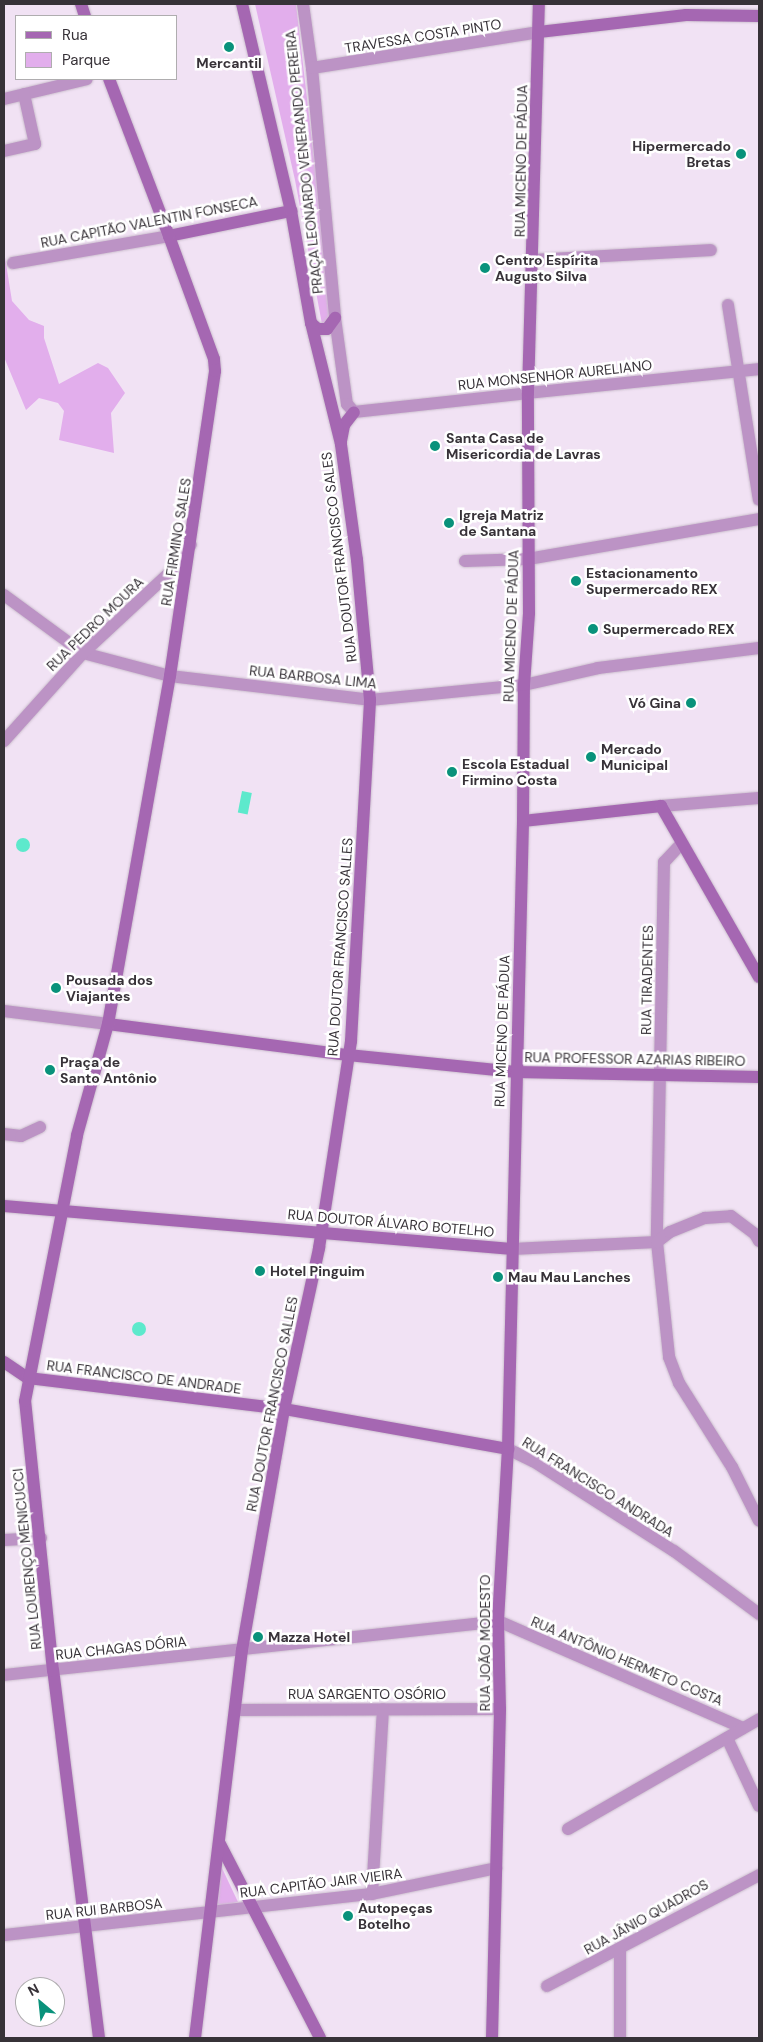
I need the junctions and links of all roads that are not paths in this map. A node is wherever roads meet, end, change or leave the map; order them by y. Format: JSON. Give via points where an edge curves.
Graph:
{"nodes":[{"id":1,"x":242,"y":4,"type":"edge"},
{"id":2,"x":303,"y":4,"type":"edge"},
{"id":3,"x":539,"y":4,"type":"edge"},
{"id":4,"x":759,"y":16,"type":"edge"},
{"id":5,"x":539,"y":32,"type":"junction"},
{"id":6,"x":312,"y":68,"type":"junction"},
{"id":7,"x":83,"y":80,"type":"edge"},
{"id":8,"x":109,"y":80,"type":"edge"},
{"id":9,"x":24,"y":94,"type":"junction"},
{"id":10,"x":4,"y":98,"type":"edge"},
{"id":11,"x":4,"y":151,"type":"edge"},
{"id":12,"x":291,"y":211,"type":"junction"},
{"id":13,"x":169,"y":236,"type":"junction"},
{"id":14,"x":711,"y":250,"type":"dead end"},
{"id":15,"x":534,"y":260,"type":"junction"},
{"id":16,"x":13,"y":263,"type":"dead end"},
{"id":17,"x":728,"y":305,"type":"dead end"},
{"id":18,"x":335,"y":318,"type":"junction"},
{"id":19,"x":311,"y":323,"type":"junction"},
{"id":20,"x":759,"y":369,"type":"edge"},
{"id":21,"x":740,"y":372,"type":"junction"},
{"id":22,"x":528,"y":393,"type":"junction"},
{"id":23,"x":354,"y":412,"type":"junction"},
{"id":24,"x":341,"y":444,"type":"junction"},
{"id":25,"x":759,"y":500,"type":"edge"},
{"id":26,"x":759,"y":518,"type":"edge"},
{"id":27,"x":192,"y":545,"type":"junction"},
{"id":28,"x":528,"y":560,"type":"junction"},
{"id":29,"x":465,"y":561,"type":"dead end"},
{"id":30,"x":168,"y":574,"type":"junction"},
{"id":31,"x":186,"y":582,"type":"junction"},
{"id":32,"x":4,"y":595,"type":"edge"},
{"id":33,"x":759,"y":648,"type":"edge"},
{"id":34,"x":83,"y":653,"type":"junction"},
{"id":35,"x":170,"y":676,"type":"junction"},
{"id":36,"x":524,"y":685,"type":"junction"},
{"id":37,"x":370,"y":700,"type":"junction"},
{"id":38,"x":4,"y":742,"type":"edge"},
{"id":39,"x":759,"y":798,"type":"edge"},
{"id":40,"x":661,"y":806,"type":"junction"},
{"id":41,"x":523,"y":821,"type":"junction"},
{"id":42,"x":681,"y":844,"type":"junction"},
{"id":43,"x":759,"y":977,"type":"edge"},
{"id":44,"x":4,"y":1011,"type":"edge"},
{"id":45,"x":108,"y":1024,"type":"junction"},
{"id":46,"x":348,"y":1055,"type":"junction"},
{"id":47,"x":516,"y":1072,"type":"junction"},
{"id":48,"x":660,"y":1074,"type":"junction"},
{"id":49,"x":759,"y":1077,"type":"edge"},
{"id":50,"x":40,"y":1127,"type":"dead end"},
{"id":51,"x":4,"y":1134,"type":"edge"},
{"id":52,"x":4,"y":1206,"type":"edge"},
{"id":53,"x":61,"y":1210,"type":"junction"},
{"id":54,"x":321,"y":1230,"type":"junction"},
{"id":55,"x":657,"y":1242,"type":"junction"},
{"id":56,"x":759,"y":1242,"type":"edge"},
{"id":57,"x":512,"y":1249,"type":"junction"},
{"id":58,"x":4,"y":1362,"type":"edge"},
{"id":59,"x":28,"y":1378,"type":"junction"},
{"id":60,"x":284,"y":1409,"type":"junction"},
{"id":61,"x":508,"y":1449,"type":"junction"},
{"id":62,"x":759,"y":1521,"type":"edge"},
{"id":63,"x":41,"y":1538,"type":"junction"},
{"id":64,"x":4,"y":1540,"type":"edge"},
{"id":65,"x":759,"y":1614,"type":"edge"},
{"id":66,"x":498,"y":1621,"type":"junction"},
{"id":67,"x":242,"y":1650,"type":"junction"},
{"id":68,"x":53,"y":1671,"type":"junction"},
{"id":69,"x":4,"y":1675,"type":"edge"},
{"id":70,"x":384,"y":1709,"type":"junction"},
{"id":71,"x":500,"y":1709,"type":"junction"},
{"id":72,"x":235,"y":1710,"type":"junction"},
{"id":73,"x":759,"y":1719,"type":"edge"},
{"id":74,"x":743,"y":1728,"type":"junction"},
{"id":75,"x":727,"y":1738,"type":"junction"},
{"id":76,"x":759,"y":1806,"type":"edge"},
{"id":77,"x":568,"y":1829,"type":"dead end"},
{"id":78,"x":220,"y":1844,"type":"junction"},
{"id":79,"x":496,"y":1868,"type":"junction"},
{"id":80,"x":759,"y":1875,"type":"edge"},
{"id":81,"x":372,"y":1894,"type":"junction"},
{"id":82,"x":254,"y":1907,"type":"junction"},
{"id":83,"x":208,"y":1912,"type":"junction"},
{"id":84,"x":84,"y":1926,"type":"junction"},
{"id":85,"x":4,"y":1935,"type":"edge"},
{"id":86,"x":620,"y":1951,"type":"junction"},
{"id":87,"x":547,"y":1986,"type":"dead end"},
{"id":88,"x":99,"y":2038,"type":"edge"},
{"id":89,"x":195,"y":2038,"type":"edge"},
{"id":90,"x":320,"y":2038,"type":"edge"},
{"id":91,"x":492,"y":2038,"type":"edge"},
{"id":92,"x":620,"y":2038,"type":"edge"}],
"edges":[{"from":1,"to":12,"type":"main road","name":"PRAÇA LEONARDO VENERANDO PEREIRA"},
{"from":2,"to":6,"type":"street","name":"PRAÇA LEONARDO VENERANDO PEREIRA"},
{"from":3,"to":5,"type":"main road","name":"RUA MICENO DE PÁDUA"},
{"from":4,"to":5,"type":"main road","via":[[686,15]]},
{"from":5,"to":6,"type":"street","name":"TRAVESSA COSTA PINTO"},
{"from":5,"to":15,"type":"main road","name":"RUA MICENO DE PÁDUA"},
{"from":6,"to":18,"type":"street","name":"PRAÇA LEONARDO VENERANDO PEREIRA"},
{"from":7,"to":9,"type":"street"},
{"from":8,"to":13,"type":"main road","name":"RUA FIRMINO SALES"},
{"from":9,"to":10,"type":"street"},
{"from":9,"to":11,"type":"street","via":[[35,144]]},
{"from":12,"to":13,"type":"main road","name":"RUA CAPITÃO VALENTIN FONSECA"},
{"from":12,"to":19,"type":"main road","name":"PRAÇA LEONARDO VENERANDO PEREIRA"},
{"from":13,"to":16,"type":"street","name":"RUA CAPITÃO VALENTIN FONSECA"},
{"from":13,"to":27,"type":"main road","name":"RUA FIRMINO SALES","via":[[214,359]]},
{"from":14,"to":15,"type":"street"},
{"from":15,"to":22,"type":"main road","name":"RUA MICENO DE PÁDUA"},
{"from":17,"to":21,"type":"street"},
{"from":18,"to":19,"type":"main road","via":[[327,329],[318,330]]},
{"from":18,"to":23,"type":"street","via":[[347,404]]},
{"from":19,"to":24,"type":"main road","name":"RUA DOUTOR FRANCISCO SALES"},
{"from":20,"to":21,"type":"street","name":"RUA MONSENHOR AURELIANO"},
{"from":21,"to":22,"type":"street","name":"RUA MONSENHOR AURELIANO"},
{"from":21,"to":25,"type":"street"},
{"from":22,"to":23,"type":"street","name":"RUA MONSENHOR AURELIANO"},
{"from":22,"to":28,"type":"main road","name":"RUA MICENO DE PÁDUA"},
{"from":23,"to":24,"type":"main road","via":[[344,425]]},
{"from":24,"to":37,"type":"main road","name":"RUA DOUTOR FRANCISCO SALES","via":[[356,551]]},
{"from":26,"to":28,"type":"street"},
{"from":27,"to":30,"type":"street","name":"RUA PEDRO MOURA"},
{"from":27,"to":31,"type":"main road","name":"RUA FIRMINO SALES"},
{"from":28,"to":29,"type":"street"},
{"from":28,"to":36,"type":"main road","name":"RUA MICENO DE PÁDUA","via":[[529,613]]},
{"from":30,"to":31,"type":"street","via":[[177,574]]},
{"from":30,"to":34,"type":"street","name":"RUA PEDRO MOURA"},
{"from":31,"to":35,"type":"main road","name":"RUA FIRMINO SALES"},
{"from":32,"to":34,"type":"street","name":"RUA BARBOSA LIMA"},
{"from":33,"to":36,"type":"street","name":"RUA BARBOSA LIMA","via":[[598,668]]},
{"from":34,"to":35,"type":"street","name":"RUA BARBOSA LIMA"},
{"from":34,"to":38,"type":"street","name":"RUA PEDRO MOURA"},
{"from":35,"to":37,"type":"street","name":"RUA BARBOSA LIMA"},
{"from":35,"to":45,"type":"main road","name":"RUA FIRMINO SALES"},
{"from":36,"to":37,"type":"street","name":"RUA BARBOSA LIMA"},
{"from":36,"to":41,"type":"main road","name":"RUA MICENO DE PÁDUA"},
{"from":37,"to":46,"type":"main road","name":"RUA DOUTOR FRANCISCO SALLES"},
{"from":39,"to":40,"type":"street"},
{"from":40,"to":41,"type":"main road"},
{"from":40,"to":42,"type":"main road"},
{"from":41,"to":47,"type":"main road","name":"RUA MICENO DE PÁDUA"},
{"from":42,"to":43,"type":"main road"},
{"from":42,"to":48,"type":"street","name":"RUA TIRADENTES","via":[[664,862]]},
{"from":44,"to":45,"type":"street","name":"RUA PROFESSOR AZARIAS RIBEIRO"},
{"from":45,"to":46,"type":"main road","name":"RUA PROFESSOR AZARIAS RIBEIRO"},
{"from":45,"to":53,"type":"main road","name":"RUA LOURENÇO MENICUCCI","via":[[77,1135]]},
{"from":46,"to":47,"type":"main road","name":"RUA PROFESSOR AZARIAS RIBEIRO"},
{"from":46,"to":54,"type":"main road","name":"RUA DOUTOR FRANCISCO SALLES"},
{"from":47,"to":48,"type":"main road","name":"RUA PROFESSOR AZARIAS RIBEIRO"},
{"from":47,"to":57,"type":"main road","name":"RUA MICENO DE PÁDUA"},
{"from":48,"to":49,"type":"main road","name":"RUA PROFESSOR AZARIAS RIBEIRO"},
{"from":48,"to":55,"type":"street","name":"RUA TIRADENTES"},
{"from":50,"to":51,"type":"street","via":[[21,1136]]},
{"from":52,"to":53,"type":"main road","name":"RUA DOUTOR ÁLVARO BOTELHO"},
{"from":53,"to":54,"type":"main road","name":"RUA DOUTOR ÁLVARO BOTELHO"},
{"from":53,"to":59,"type":"main road","name":"RUA LOURENÇO MENICUCCI"},
{"from":54,"to":57,"type":"main road","name":"RUA DOUTOR ÁLVARO BOTELHO"},
{"from":54,"to":60,"type":"main road","name":"RUA DOUTOR FRANCISCO SALLES"},
{"from":55,"to":56,"type":"street","name":"RUA DOUTOR ÁLVARO BOTELHO","via":[[670,1232],[705,1218],[731,1216],[755,1234]]},
{"from":55,"to":57,"type":"street","name":"RUA DOUTOR ÁLVARO BOTELHO"},
{"from":55,"to":62,"type":"street","name":"RUA TIRADENTES","via":[[668,1357],[679,1383],[732,1467]]},
{"from":57,"to":61,"type":"main road","name":"RUA JOÃO MODESTO"},
{"from":58,"to":59,"type":"main road","name":"RUA FRANCISCO DE ANDRADE"},
{"from":59,"to":60,"type":"main road","name":"RUA FRANCISCO DE ANDRADE"},
{"from":59,"to":63,"type":"main road","name":"RUA LOURENÇO MENICUCCI","via":[[26,1401]]},
{"from":60,"to":61,"type":"main road","name":"RUA FRANCISCO ANDRADA"},
{"from":60,"to":67,"type":"main road","name":"RUA DOUTOR FRANCISCO SALLES"},
{"from":61,"to":65,"type":"street","name":"RUA FRANCISCO ANDRADA","via":[[533,1461],[674,1551]]},
{"from":61,"to":66,"type":"main road","name":"RUA JOÃO MODESTO"},
{"from":63,"to":64,"type":"street"},
{"from":63,"to":68,"type":"main road","name":"RUA LOURENÇO MENICUCCI"},
{"from":66,"to":67,"type":"street","name":"RUA CHAGAS DÓRIA"},
{"from":66,"to":71,"type":"main road","name":"RUA JOÃO MODESTO"},
{"from":66,"to":74,"type":"street","name":"RUA ANTÔNIO HERMETO COSTA"},
{"from":67,"to":68,"type":"street","name":"RUA CHAGAS DÓRIA"},
{"from":67,"to":72,"type":"main road","name":"RUA DOUTOR FRANCISCO SALLES"},
{"from":68,"to":69,"type":"street","name":"RUA CHAGAS DÓRIA"},
{"from":68,"to":84,"type":"main road","name":"RUA LOURENÇO MENICUCCI"},
{"from":70,"to":71,"type":"street","name":"RUA SARGENTO OSÓRIO"},
{"from":70,"to":72,"type":"street","name":"RUA SARGENTO OSÓRIO"},
{"from":70,"to":81,"type":"street"},
{"from":71,"to":79,"type":"main road","name":"RUA JOÃO MODESTO"},
{"from":72,"to":78,"type":"main road","name":"RUA DOUTOR FRANCISCO SALLES"},
{"from":73,"to":74,"type":"street"},
{"from":74,"to":75,"type":"street"},
{"from":75,"to":76,"type":"street"},
{"from":75,"to":77,"type":"street"},
{"from":78,"to":82,"type":"main road"},
{"from":78,"to":83,"type":"main road","name":"RUA DOUTOR FRANCISCO SALLES"},
{"from":79,"to":81,"type":"street","name":"RUA CAPITÃO JAIR VIEIRA"},
{"from":79,"to":91,"type":"main road","name":"RUA JOÃO MODESTO"},
{"from":80,"to":86,"type":"street","name":"RUA JÂNIO QUADROS","via":[[716,1895]]},
{"from":81,"to":82,"type":"street","name":"RUA CAPITÃO JAIR VIEIRA"},
{"from":82,"to":83,"type":"street","name":"RUA CAPITÃO JAIR VIEIRA"},
{"from":82,"to":90,"type":"main road"},
{"from":83,"to":84,"type":"street","name":"RUA RUI BARBOSA"},
{"from":83,"to":89,"type":"main road","name":"RUA DOUTOR FRANCISCO SALLES"},
{"from":84,"to":85,"type":"street","name":"RUA RUI BARBOSA"},
{"from":84,"to":88,"type":"main road","name":"RUA LOURENÇO MENICUCCI"},
{"from":86,"to":87,"type":"street","name":"RUA JÂNIO QUADROS"},
{"from":86,"to":92,"type":"street"}]}
